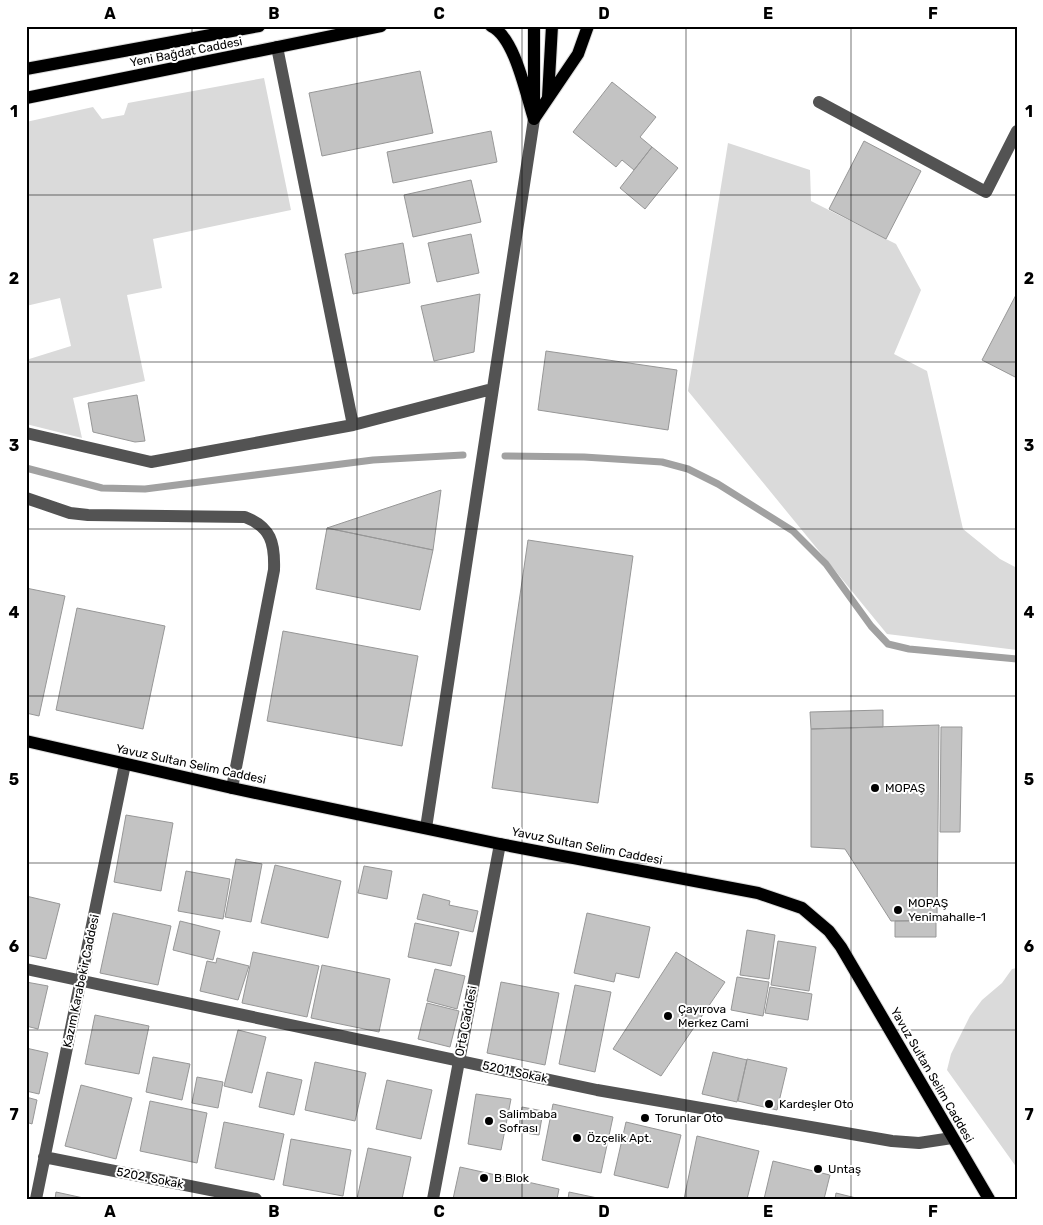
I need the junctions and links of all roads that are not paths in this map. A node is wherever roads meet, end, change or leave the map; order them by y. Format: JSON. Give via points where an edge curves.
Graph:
{"nodes":[{"id":1,"x":259,"y":26,"type":"edge"},
{"id":2,"x":381,"y":26,"type":"edge"},
{"id":3,"x":491,"y":26,"type":"edge"},
{"id":4,"x":534,"y":26,"type":"edge"},
{"id":5,"x":552,"y":26,"type":"edge"},
{"id":6,"x":588,"y":26,"type":"edge"},
{"id":7,"x":277,"y":47,"type":"junction"},
{"id":8,"x":26,"y":69,"type":"edge"},
{"id":9,"x":548,"y":97,"type":"junction"},
{"id":10,"x":26,"y":98,"type":"edge"},
{"id":11,"x":819,"y":102,"type":"dead end"},
{"id":12,"x":534,"y":119,"type":"junction"},
{"id":13,"x":1017,"y":131,"type":"edge"},
{"id":14,"x":492,"y":389,"type":"junction"},
{"id":15,"x":353,"y":425,"type":"junction"},
{"id":16,"x":26,"y":433,"type":"edge"},
{"id":17,"x":26,"y":498,"type":"edge"},
{"id":18,"x":26,"y":741,"type":"edge"},
{"id":19,"x":125,"y":764,"type":"junction"},
{"id":20,"x":232,"y":788,"type":"junction"},
{"id":21,"x":426,"y":828,"type":"junction"},
{"id":22,"x":500,"y":844,"type":"junction"},
{"id":23,"x":26,"y":969,"type":"edge"},
{"id":24,"x":81,"y":980,"type":"junction"},
{"id":25,"x":458,"y":1059,"type":"junction"},
{"id":26,"x":952,"y":1138,"type":"junction"},
{"id":27,"x":44,"y":1157,"type":"junction"},
{"id":28,"x":36,"y":1199,"type":"edge"},
{"id":29,"x":256,"y":1199,"type":"edge"},
{"id":30,"x":433,"y":1199,"type":"edge"},
{"id":31,"x":989,"y":1199,"type":"edge"}],
"edges":[{"from":1,"to":8,"type":"main road","name":"Yeni Bağdat Caddesi"},
{"from":2,"to":7,"type":"main road","name":"Yeni Bağdat Caddesi"},
{"from":3,"to":12,"type":"main road","via":[[511,48]]},
{"from":4,"to":12,"type":"main road"},
{"from":5,"to":9,"type":"main road"},
{"from":6,"to":9,"type":"main road","via":[[578,54]]},
{"from":7,"to":10,"type":"main road","name":"Yeni Bağdat Caddesi"},
{"from":7,"to":15,"type":"street"},
{"from":9,"to":12,"type":"main road"},
{"from":11,"to":13,"type":"street","via":[[986,192]]},
{"from":12,"to":14,"type":"street"},
{"from":14,"to":15,"type":"street"},
{"from":14,"to":21,"type":"street"},
{"from":15,"to":16,"type":"street","via":[[152,462]]},
{"from":17,"to":20,"type":"street","via":[[88,516],[245,517],[259,523],[268,532],[274,570]]},
{"from":18,"to":19,"type":"main road","name":"Yavuz Sultan Selim Caddesi"},
{"from":19,"to":20,"type":"main road","name":"Yavuz Sultan Selim Caddesi"},
{"from":19,"to":24,"type":"street","name":"Kazım Karabekir Caddesi"},
{"from":20,"to":21,"type":"main road","name":"Yavuz Sultan Selim Caddesi"},
{"from":21,"to":22,"type":"main road","name":"Yavuz Sultan Selim Caddesi"},
{"from":22,"to":25,"type":"street","name":"Orta Caddesi"},
{"from":22,"to":26,"type":"main road","name":"Yavuz Sultan Selim Caddesi","via":[[758,893],[802,908],[841,947]]},
{"from":23,"to":24,"type":"street","name":"5201. Sokak"},
{"from":24,"to":25,"type":"street","name":"5201. Sokak"},
{"from":24,"to":27,"type":"street","name":"Kazım Karabekir Caddesi"},
{"from":25,"to":26,"type":"street","name":"5201. Sokak","via":[[636,1097],[858,1137],[919,1143]]},
{"from":25,"to":30,"type":"street","name":"Orta Caddesi"},
{"from":26,"to":31,"type":"main road","name":"Yavuz Sultan Selim Caddesi"},
{"from":27,"to":28,"type":"street","name":"Kazım Karabekir Caddesi"},
{"from":27,"to":29,"type":"street","name":"5202. Sokak"}]}
